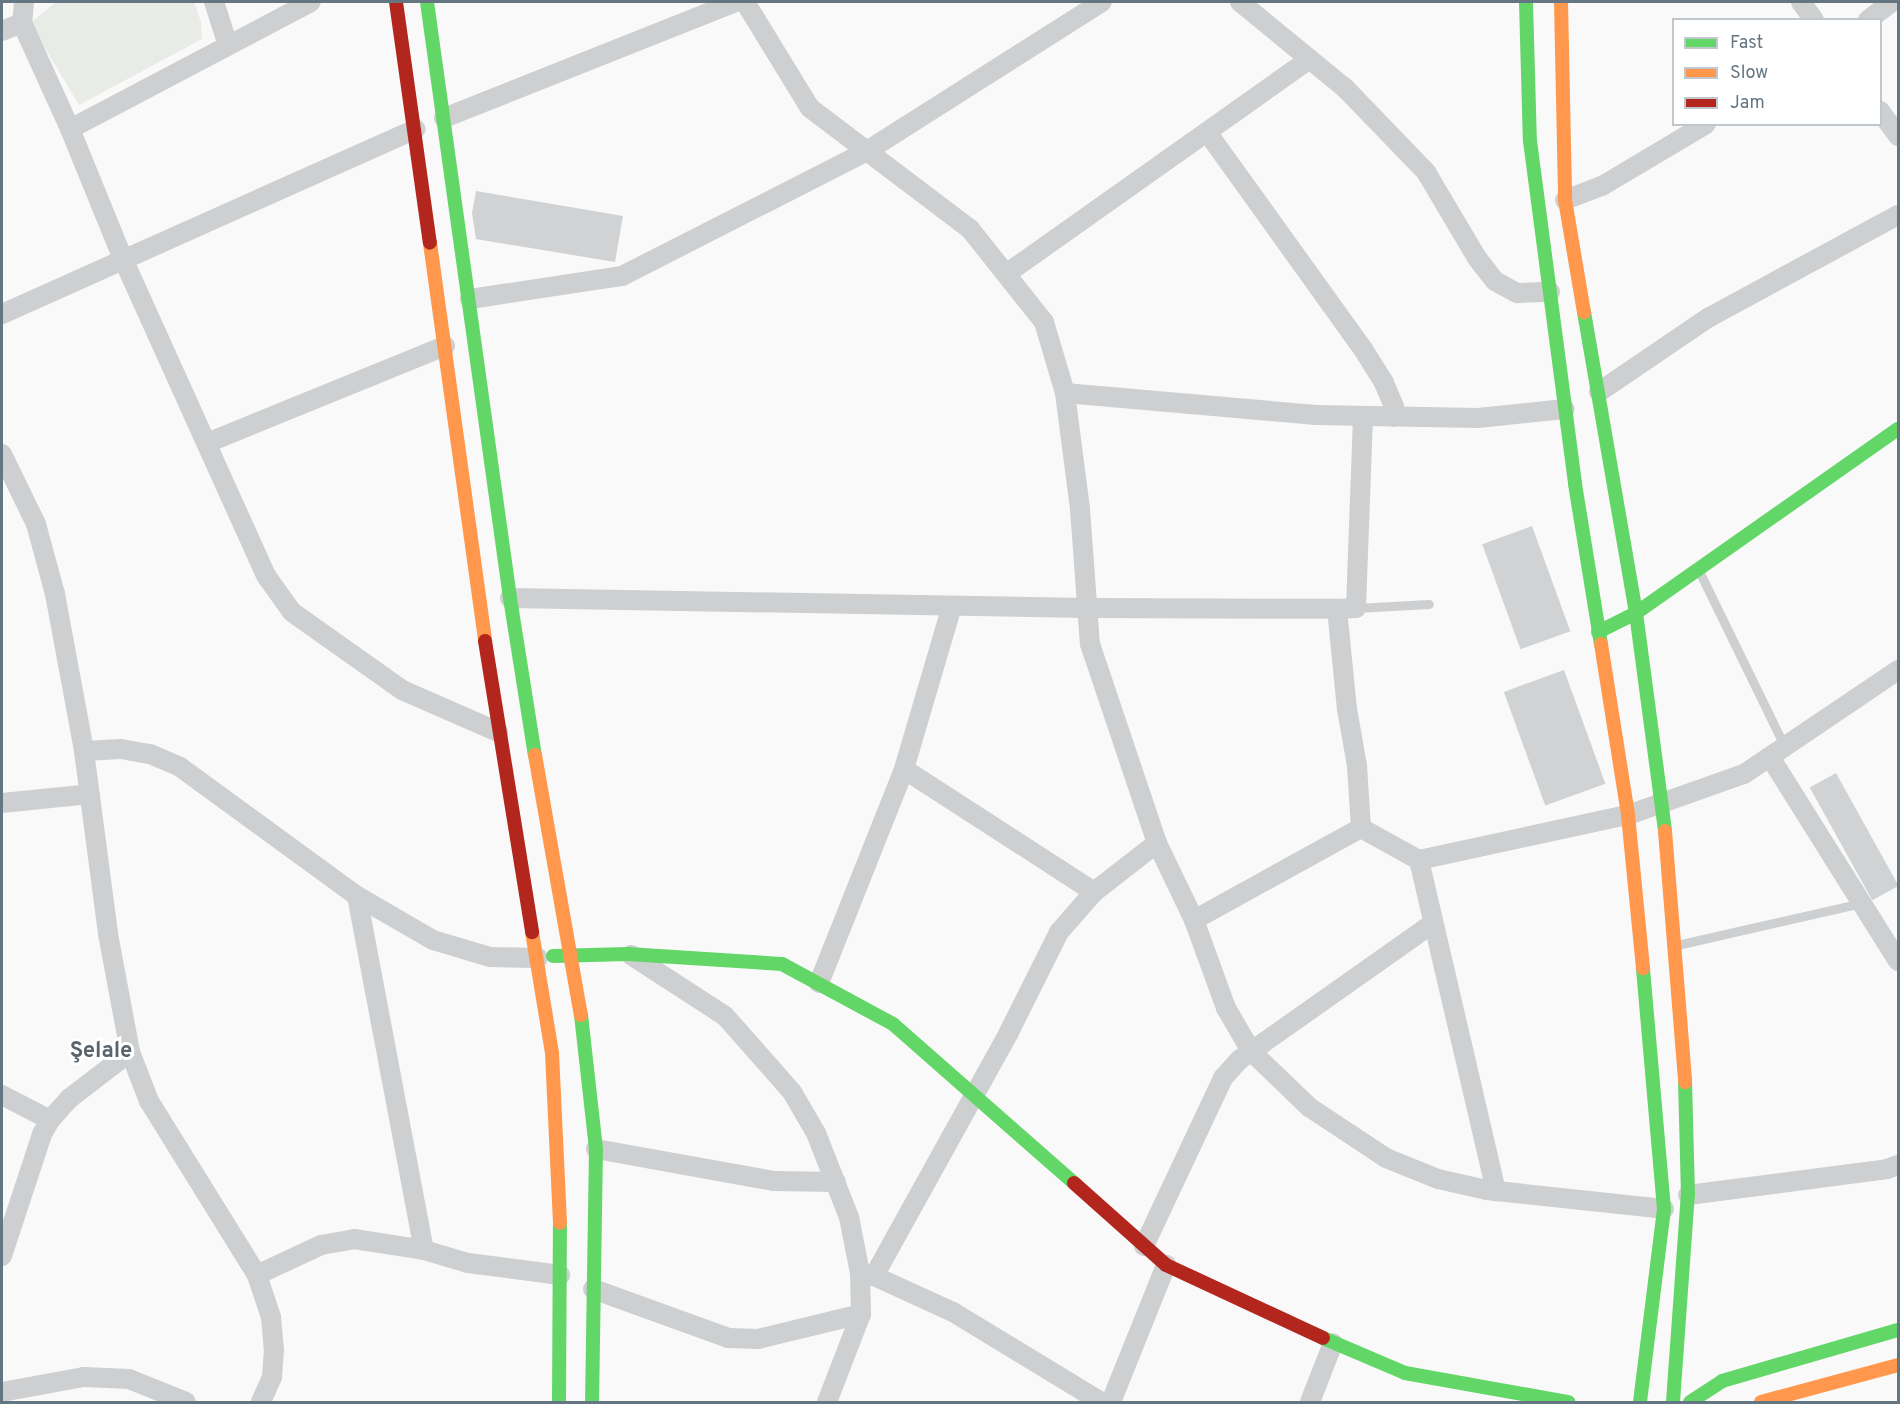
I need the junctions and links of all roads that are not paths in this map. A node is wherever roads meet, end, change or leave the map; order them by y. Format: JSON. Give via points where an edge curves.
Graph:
{"nodes":[{"id":1,"x":24,"y":2,"type":"edge"},
{"id":2,"x":214,"y":2,"type":"edge"},
{"id":3,"x":311,"y":2,"type":"edge"},
{"id":4,"x":396,"y":2,"type":"edge"},
{"id":5,"x":427,"y":2,"type":"edge"},
{"id":6,"x":736,"y":2,"type":"edge"},
{"id":7,"x":745,"y":2,"type":"edge"},
{"id":8,"x":1102,"y":2,"type":"edge"},
{"id":9,"x":1240,"y":2,"type":"edge"},
{"id":10,"x":1526,"y":2,"type":"edge"},
{"id":11,"x":1561,"y":2,"type":"edge"},
{"id":12,"x":1801,"y":2,"type":"edge"},
{"id":13,"x":1892,"y":2,"type":"edge"},
{"id":14,"x":1813,"y":18,"type":"edge"},
{"id":15,"x":1871,"y":18,"type":"edge"},
{"id":16,"x":22,"y":24,"type":"junction"},
{"id":17,"x":2,"y":30,"type":"edge"},
{"id":18,"x":228,"y":45,"type":"junction"},
{"id":19,"x":1310,"y":59,"type":"junction"},
{"id":20,"x":1882,"y":112,"type":"edge"},
{"id":21,"x":444,"y":118,"type":"junction"},
{"id":22,"x":1703,"y":126,"type":"edge"},
{"id":23,"x":70,"y":129,"type":"junction"},
{"id":24,"x":415,"y":129,"type":"junction"},
{"id":25,"x":1207,"y":132,"type":"junction"},
{"id":26,"x":1899,"y":136,"type":"edge"},
{"id":27,"x":867,"y":151,"type":"junction"},
{"id":28,"x":1565,"y":200,"type":"junction"},
{"id":29,"x":1899,"y":215,"type":"edge"},
{"id":30,"x":124,"y":261,"type":"junction"},
{"id":31,"x":1006,"y":274,"type":"junction"},
{"id":32,"x":1550,"y":292,"type":"junction"},
{"id":33,"x":470,"y":299,"type":"junction"},
{"id":34,"x":2,"y":314,"type":"edge"},
{"id":35,"x":445,"y":346,"type":"junction"},
{"id":36,"x":1599,"y":392,"type":"junction"},
{"id":37,"x":1065,"y":393,"type":"junction"},
{"id":38,"x":1565,"y":409,"type":"junction"},
{"id":39,"x":1363,"y":416,"type":"junction"},
{"id":40,"x":1394,"y":417,"type":"junction"},
{"id":41,"x":1899,"y":429,"type":"edge"},
{"id":42,"x":207,"y":443,"type":"junction"},
{"id":43,"x":2,"y":454,"type":"edge"},
{"id":44,"x":1698,"y":569,"type":"junction"},
{"id":45,"x":510,"y":598,"type":"junction"},
{"id":46,"x":1429,"y":604,"type":"dead end"},
{"id":47,"x":952,"y":606,"type":"junction"},
{"id":48,"x":1088,"y":608,"type":"junction"},
{"id":49,"x":1346,"y":608,"type":"junction"},
{"id":50,"x":1636,"y":613,"type":"junction"},
{"id":51,"x":1598,"y":632,"type":"junction"},
{"id":52,"x":1899,"y":670,"type":"edge"},
{"id":53,"x":498,"y":732,"type":"junction"},
{"id":54,"x":84,"y":751,"type":"junction"},
{"id":55,"x":1778,"y":752,"type":"junction"},
{"id":56,"x":904,"y":770,"type":"junction"},
{"id":57,"x":90,"y":794,"type":"junction"},
{"id":58,"x":2,"y":803,"type":"edge"},
{"id":59,"x":1663,"y":803,"type":"junction"},
{"id":60,"x":1628,"y":815,"type":"junction"},
{"id":61,"x":1361,"y":828,"type":"junction"},
{"id":62,"x":1157,"y":843,"type":"junction"},
{"id":63,"x":1419,"y":860,"type":"junction"},
{"id":64,"x":1094,"y":892,"type":"junction"},
{"id":65,"x":357,"y":896,"type":"junction"},
{"id":66,"x":1862,"y":903,"type":"junction"},
{"id":67,"x":1194,"y":920,"type":"junction"},
{"id":68,"x":1433,"y":923,"type":"junction"},
{"id":69,"x":1674,"y":945,"type":"junction"},
{"id":70,"x":571,"y":953,"type":"junction"},
{"id":71,"x":628,"y":954,"type":"junction"},
{"id":72,"x":538,"y":958,"type":"junction"},
{"id":73,"x":1899,"y":961,"type":"edge"},
{"id":74,"x":819,"y":983,"type":"junction"},
{"id":75,"x":1251,"y":1051,"type":"junction"},
{"id":76,"x":130,"y":1052,"type":"junction"},
{"id":77,"x":2,"y":1095,"type":"edge"},
{"id":78,"x":973,"y":1095,"type":"junction"},
{"id":79,"x":50,"y":1120,"type":"junction"},
{"id":80,"x":596,"y":1149,"type":"junction"},
{"id":81,"x":1899,"y":1165,"type":"edge"},
{"id":82,"x":836,"y":1182,"type":"junction"},
{"id":83,"x":1496,"y":1191,"type":"junction"},
{"id":84,"x":1688,"y":1195,"type":"junction"},
{"id":85,"x":1664,"y":1209,"type":"junction"},
{"id":86,"x":1144,"y":1246,"type":"junction"},
{"id":87,"x":424,"y":1250,"type":"junction"},
{"id":88,"x":2,"y":1256,"type":"edge"},
{"id":89,"x":1166,"y":1265,"type":"junction"},
{"id":90,"x":257,"y":1275,"type":"junction"},
{"id":91,"x":560,"y":1275,"type":"junction"},
{"id":92,"x":867,"y":1275,"type":"junction"},
{"id":93,"x":593,"y":1289,"type":"junction"},
{"id":94,"x":861,"y":1314,"type":"junction"},
{"id":95,"x":1899,"y":1330,"type":"edge"},
{"id":96,"x":1333,"y":1342,"type":"junction"},
{"id":97,"x":1899,"y":1365,"type":"edge"},
{"id":98,"x":2,"y":1392,"type":"edge"},
{"id":99,"x":186,"y":1402,"type":"edge"},
{"id":100,"x":261,"y":1402,"type":"edge"},
{"id":101,"x":559,"y":1402,"type":"edge"},
{"id":102,"x":592,"y":1402,"type":"edge"},
{"id":103,"x":827,"y":1402,"type":"edge"},
{"id":104,"x":1101,"y":1402,"type":"edge"},
{"id":105,"x":1111,"y":1402,"type":"edge"},
{"id":106,"x":1310,"y":1402,"type":"edge"},
{"id":107,"x":1568,"y":1402,"type":"edge"},
{"id":108,"x":1640,"y":1402,"type":"edge"},
{"id":109,"x":1673,"y":1402,"type":"edge"},
{"id":110,"x":1690,"y":1402,"type":"edge"},
{"id":111,"x":1761,"y":1402,"type":"edge"}],
"edges":[{"from":1,"to":16,"type":"street"},
{"from":2,"to":18,"type":"street"},
{"from":3,"to":18,"type":"street"},
{"from":4,"to":24,"type":"street"},
{"from":5,"to":21,"type":"street"},
{"from":6,"to":21,"type":"street"},
{"from":7,"to":27,"type":"street","via":[[810,108]]},
{"from":8,"to":27,"type":"street"},
{"from":9,"to":19,"type":"street"},
{"from":10,"to":32,"type":"street","via":[[1530,141]]},
{"from":11,"to":28,"type":"street"},
{"from":12,"to":14,"type":"street"},
{"from":13,"to":15,"type":"street"},
{"from":16,"to":17,"type":"street"},
{"from":16,"to":23,"type":"street"},
{"from":18,"to":23,"type":"street"},
{"from":19,"to":25,"type":"street"},
{"from":19,"to":32,"type":"street","via":[[1345,88],[1426,172],[1477,258],[1496,281],[1517,293]]},
{"from":20,"to":26,"type":"street"},
{"from":21,"to":33,"type":"street"},
{"from":22,"to":28,"type":"street","via":[[1602,186]]},
{"from":23,"to":30,"type":"street"},
{"from":24,"to":30,"type":"street"},
{"from":24,"to":35,"type":"street"},
{"from":25,"to":31,"type":"street"},
{"from":25,"to":40,"type":"street","via":[[1363,349],[1384,383]]},
{"from":27,"to":31,"type":"street","via":[[970,229]]},
{"from":27,"to":33,"type":"street","via":[[622,276]]},
{"from":28,"to":36,"type":"street"},
{"from":29,"to":36,"type":"street","via":[[1708,318]]},
{"from":30,"to":34,"type":"street"},
{"from":30,"to":42,"type":"street"},
{"from":31,"to":37,"type":"street","via":[[1044,322]]},
{"from":32,"to":38,"type":"street"},
{"from":33,"to":45,"type":"street"},
{"from":35,"to":42,"type":"street"},
{"from":35,"to":53,"type":"street"},
{"from":36,"to":50,"type":"street"},
{"from":37,"to":39,"type":"street"},
{"from":37,"to":48,"type":"street"},
{"from":38,"to":40,"type":"street","via":[[1478,418]]},
{"from":38,"to":51,"type":"street"},
{"from":39,"to":40,"type":"street"},
{"from":39,"to":49,"type":"street"},
{"from":41,"to":44,"type":"street"},
{"from":42,"to":53,"type":"street","via":[[267,577],[292,612],[402,690]]},
{"from":43,"to":54,"type":"street","via":[[39,534],[55,594]]},
{"from":44,"to":50,"type":"street"},
{"from":44,"to":55,"type":"lane"},
{"from":45,"to":47,"type":"street"},
{"from":45,"to":70,"type":"street"},
{"from":46,"to":49,"type":"lane"},
{"from":47,"to":48,"type":"street"},
{"from":47,"to":56,"type":"street"},
{"from":48,"to":49,"type":"street"},
{"from":48,"to":62,"type":"street","via":[[1090,644]]},
{"from":49,"to":61,"type":"street","via":[[1347,709],[1357,766]]},
{"from":50,"to":51,"type":"street"},
{"from":50,"to":59,"type":"street"},
{"from":51,"to":60,"type":"street"},
{"from":52,"to":55,"type":"street"},
{"from":53,"to":72,"type":"street"},
{"from":54,"to":57,"type":"street"},
{"from":54,"to":65,"type":"street","via":[[121,748],[150,754],[180,767]]},
{"from":55,"to":59,"type":"street","via":[[1744,774]]},
{"from":55,"to":66,"type":"street"},
{"from":56,"to":64,"type":"street"},
{"from":56,"to":74,"type":"street"},
{"from":57,"to":58,"type":"street"},
{"from":57,"to":76,"type":"street","via":[[108,934]]},
{"from":59,"to":60,"type":"street"},
{"from":59,"to":69,"type":"street"},
{"from":60,"to":63,"type":"street"},
{"from":60,"to":85,"type":"street"},
{"from":61,"to":63,"type":"street"},
{"from":61,"to":67,"type":"street"},
{"from":62,"to":64,"type":"street"},
{"from":62,"to":67,"type":"street"},
{"from":63,"to":68,"type":"street"},
{"from":64,"to":78,"type":"street","via":[[1059,932]]},
{"from":65,"to":72,"type":"street","via":[[433,940],[490,957]]},
{"from":65,"to":87,"type":"street"},
{"from":66,"to":69,"type":"lane"},
{"from":66,"to":73,"type":"street"},
{"from":67,"to":75,"type":"street","via":[[1226,1008]]},
{"from":68,"to":75,"type":"street"},
{"from":68,"to":83,"type":"street"},
{"from":69,"to":84,"type":"street","via":[[1685,1070]]},
{"from":70,"to":71,"type":"street"},
{"from":70,"to":72,"type":"street"},
{"from":70,"to":80,"type":"street","via":[[586,1042]]},
{"from":71,"to":74,"type":"street","via":[[782,964]]},
{"from":71,"to":82,"type":"street","via":[[725,1016],[792,1092],[816,1133]]},
{"from":72,"to":91,"type":"street","via":[[556,1098]]},
{"from":74,"to":78,"type":"street","via":[[893,1024]]},
{"from":75,"to":83,"type":"street","via":[[1309,1107],[1386,1158],[1438,1179]]},
{"from":75,"to":86,"type":"street","via":[[1223,1078]]},
{"from":76,"to":79,"type":"street","via":[[70,1098]]},
{"from":76,"to":90,"type":"street","via":[[149,1101]]},
{"from":77,"to":79,"type":"street"},
{"from":78,"to":86,"type":"street"},
{"from":78,"to":92,"type":"street"},
{"from":79,"to":88,"type":"street"},
{"from":80,"to":82,"type":"street","via":[[774,1181]]},
{"from":80,"to":93,"type":"street"},
{"from":81,"to":84,"type":"street"},
{"from":82,"to":92,"type":"street"},
{"from":83,"to":85,"type":"street"},
{"from":84,"to":109,"type":"street"},
{"from":85,"to":108,"type":"street"},
{"from":86,"to":89,"type":"street"},
{"from":87,"to":90,"type":"street","via":[[354,1239],[321,1245]]},
{"from":87,"to":91,"type":"street","via":[[468,1263]]},
{"from":89,"to":96,"type":"street"},
{"from":89,"to":105,"type":"street"},
{"from":90,"to":100,"type":"street","via":[[271,1317],[274,1349],[272,1377]]},
{"from":91,"to":101,"type":"street"},
{"from":92,"to":94,"type":"street"},
{"from":92,"to":104,"type":"street","via":[[952,1312]]},
{"from":93,"to":94,"type":"street","via":[[728,1338],[759,1339]]},
{"from":93,"to":102,"type":"street"},
{"from":94,"to":103,"type":"street"},
{"from":95,"to":110,"type":"street","via":[[1722,1381]]},
{"from":96,"to":106,"type":"street"},
{"from":96,"to":107,"type":"street","via":[[1405,1373]]},
{"from":97,"to":111,"type":"street"},
{"from":98,"to":99,"type":"street","via":[[95,1377],[129,1379]]}]}
